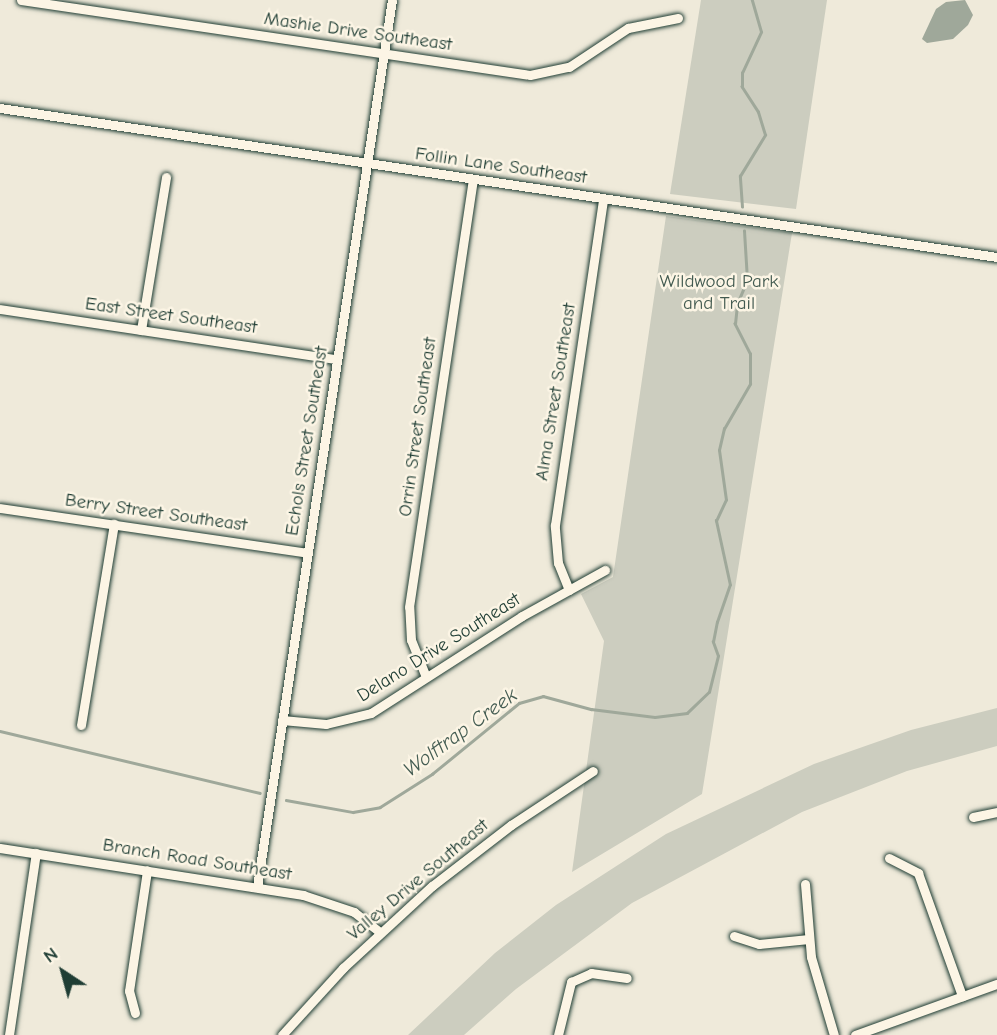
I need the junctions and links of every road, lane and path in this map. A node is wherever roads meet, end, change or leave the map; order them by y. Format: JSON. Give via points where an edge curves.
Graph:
{"nodes":[{"id":1,"x":21,"y":0,"type":"edge"},
{"id":2,"x":392,"y":0,"type":"edge"},
{"id":3,"x":678,"y":18,"type":"dead end"},
{"id":4,"x":382,"y":53,"type":"junction"},
{"id":5,"x":0,"y":108,"type":"edge"},
{"id":6,"x":367,"y":164,"type":"junction"},
{"id":7,"x":166,"y":177,"type":"dead end"},
{"id":8,"x":473,"y":180,"type":"junction"},
{"id":9,"x":603,"y":199,"type":"junction"},
{"id":10,"x":997,"y":257,"type":"edge"},
{"id":11,"x":0,"y":309,"type":"edge"},
{"id":12,"x":141,"y":330,"type":"junction"},
{"id":13,"x":337,"y":359,"type":"junction"},
{"id":14,"x":0,"y":508,"type":"edge"},
{"id":15,"x":114,"y":524,"type":"junction"},
{"id":16,"x":307,"y":552,"type":"junction"},
{"id":17,"x":605,"y":570,"type":"dead end"},
{"id":18,"x":569,"y":590,"type":"junction"},
{"id":19,"x":426,"y":677,"type":"junction"},
{"id":20,"x":282,"y":720,"type":"junction"},
{"id":21,"x":81,"y":725,"type":"dead end"},
{"id":22,"x":593,"y":771,"type":"dead end"},
{"id":23,"x":997,"y":812,"type":"edge"},
{"id":24,"x":973,"y":817,"type":"dead end"},
{"id":25,"x":0,"y":848,"type":"edge"},
{"id":26,"x":36,"y":853,"type":"junction"},
{"id":27,"x":889,"y":858,"type":"dead end"},
{"id":28,"x":147,"y":870,"type":"junction"},
{"id":29,"x":805,"y":884,"type":"dead end"},
{"id":30,"x":257,"y":887,"type":"junction"},
{"id":31,"x":380,"y":932,"type":"junction"},
{"id":32,"x":734,"y":936,"type":"dead end"},
{"id":33,"x":809,"y":939,"type":"junction"},
{"id":34,"x":628,"y":978,"type":"dead end"},
{"id":35,"x":997,"y":984,"type":"edge"},
{"id":36,"x":962,"y":996,"type":"junction"},
{"id":37,"x":135,"y":1013,"type":"dead end"},
{"id":38,"x":9,"y":1035,"type":"edge"},
{"id":39,"x":282,"y":1035,"type":"edge"},
{"id":40,"x":558,"y":1035,"type":"edge"},
{"id":41,"x":834,"y":1035,"type":"edge"},
{"id":42,"x":855,"y":1035,"type":"edge"}],
"edges":[{"from":1,"to":4,"type":"street","name":"Mashie Drive Southeast"},
{"from":2,"to":4,"type":"street","name":"Echols Street Southeast"},
{"from":3,"to":4,"type":"street","name":"Mashie Drive Southeast","via":[[628,28],[569,67],[545,75]]},
{"from":4,"to":6,"type":"street","name":"Echols Street Southeast"},
{"from":5,"to":6,"type":"street","name":"Follin Lane Southeast"},
{"from":6,"to":8,"type":"street","name":"Follin Lane Southeast"},
{"from":6,"to":13,"type":"street","name":"Echols Street Southeast"},
{"from":7,"to":12,"type":"street"},
{"from":8,"to":9,"type":"street","name":"Follin Lane Southeast"},
{"from":8,"to":19,"type":"street","name":"Orrin Street Southeast","via":[[409,607],[411,640]]},
{"from":9,"to":10,"type":"street","name":"Follin Lane Southeast"},
{"from":9,"to":18,"type":"street","name":"Alma Street Southeast","via":[[555,525],[558,563]]},
{"from":11,"to":12,"type":"street","name":"East Street Southeast"},
{"from":12,"to":13,"type":"street","name":"East Street Southeast"},
{"from":13,"to":16,"type":"street","name":"Echols Street Southeast"},
{"from":14,"to":15,"type":"street","name":"Berry Street Southeast"},
{"from":15,"to":16,"type":"street","name":"Berry Street Southeast"},
{"from":15,"to":21,"type":"street"},
{"from":16,"to":20,"type":"street","name":"Echols Street Southeast"},
{"from":17,"to":18,"type":"street","name":"Delano Drive Southeast"},
{"from":18,"to":19,"type":"street","name":"Delano Drive Southeast"},
{"from":19,"to":20,"type":"street","name":"Delano Drive Southeast","via":[[358,719],[326,724]]},
{"from":20,"to":30,"type":"street","name":"Echols Street Southeast"},
{"from":22,"to":31,"type":"street","name":"Valley Drive Southeast","via":[[471,854]]},
{"from":23,"to":24,"type":"street"},
{"from":25,"to":26,"type":"street","name":"Branch Road Southeast"},
{"from":26,"to":28,"type":"street","name":"Branch Road Southeast"},
{"from":26,"to":38,"type":"street"},
{"from":27,"to":36,"type":"street","via":[[918,873]]},
{"from":28,"to":30,"type":"street","name":"Branch Road Southeast"},
{"from":28,"to":37,"type":"street","via":[[129,991]]},
{"from":29,"to":33,"type":"street"},
{"from":30,"to":31,"type":"street","name":"Branch Road Southeast","via":[[329,902]]},
{"from":31,"to":39,"type":"street","name":"Valley Drive Southeast"},
{"from":32,"to":33,"type":"street","via":[[759,944]]},
{"from":33,"to":41,"type":"street"},
{"from":34,"to":40,"type":"street","via":[[574,974],[566,989]]},
{"from":35,"to":36,"type":"street"},
{"from":36,"to":42,"type":"street"}]}
